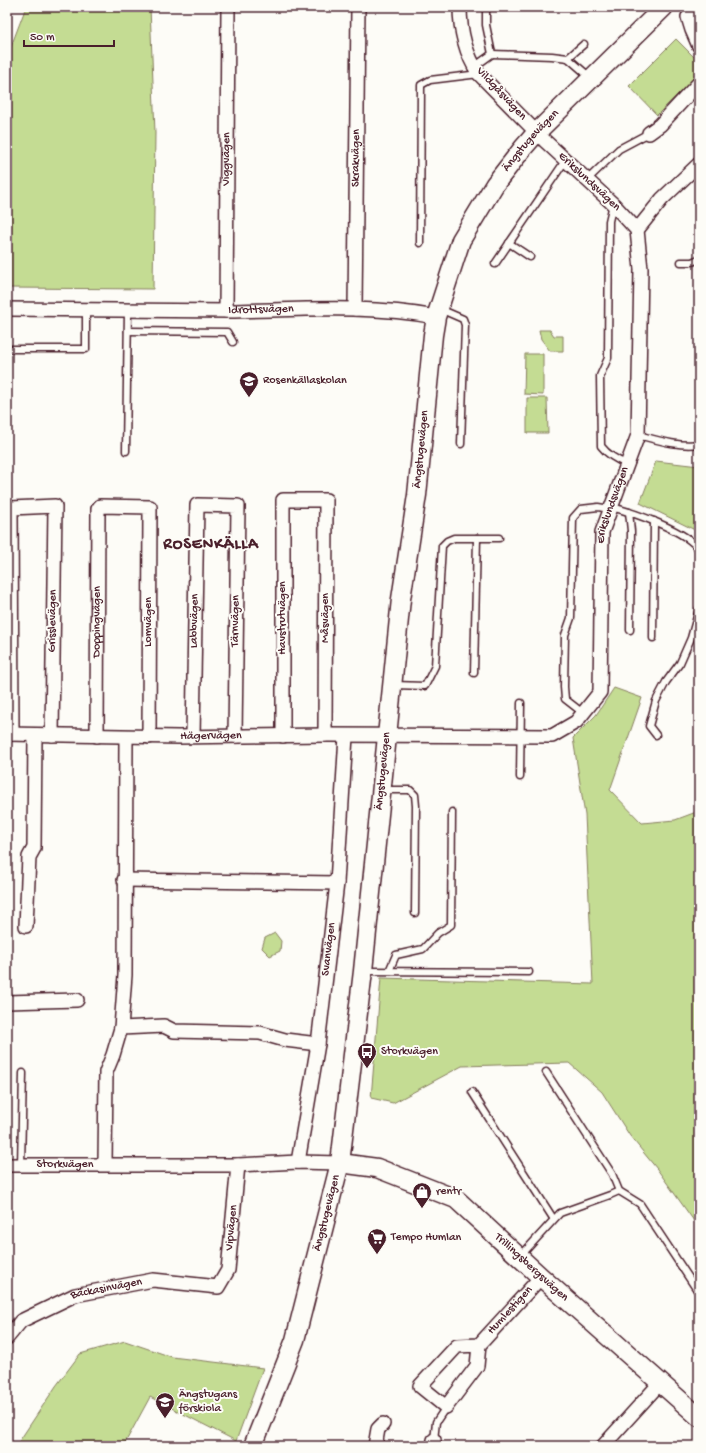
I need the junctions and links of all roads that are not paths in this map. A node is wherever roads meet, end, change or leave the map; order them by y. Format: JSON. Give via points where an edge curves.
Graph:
{"nodes":[{"id":1,"x":228,"y":7,"type":"edge"},
{"id":2,"x":358,"y":7,"type":"edge"},
{"id":3,"x":460,"y":7,"type":"edge"},
{"id":4,"x":486,"y":7,"type":"edge"},
{"id":5,"x":664,"y":7,"type":"edge"},
{"id":6,"x":698,"y":7,"type":"edge"},
{"id":7,"x":584,"y":44,"type":"dead end"},
{"id":8,"x":699,"y":46,"type":"edge"},
{"id":9,"x":492,"y":54,"type":"junction"},
{"id":10,"x":568,"y":58,"type":"junction"},
{"id":11,"x":477,"y":70,"type":"junction"},
{"id":12,"x":592,"y":79,"type":"junction"},
{"id":13,"x":699,"y":83,"type":"edge"},
{"id":14,"x":537,"y":132,"type":"junction"},
{"id":15,"x":649,"y":133,"type":"joint"},
{"id":16,"x":565,"y":161,"type":"junction"},
{"id":17,"x":699,"y":164,"type":"edge"},
{"id":18,"x":587,"y":180,"type":"junction"},
{"id":19,"x":613,"y":204,"type":"junction"},
{"id":20,"x":637,"y":230,"type":"junction"},
{"id":21,"x":420,"y":243,"type":"dead end"},
{"id":22,"x":509,"y":243,"type":"junction"},
{"id":23,"x":530,"y":256,"type":"dead end"},
{"id":24,"x":699,"y":258,"type":"edge"},
{"id":25,"x":681,"y":262,"type":"dead end"},
{"id":26,"x":495,"y":264,"type":"dead end"},
{"id":27,"x":7,"y":309,"type":"edge"},
{"id":28,"x":355,"y":309,"type":"junction"},
{"id":29,"x":86,"y":310,"type":"junction"},
{"id":30,"x":128,"y":310,"type":"junction"},
{"id":31,"x":226,"y":311,"type":"junction"},
{"id":32,"x":437,"y":313,"type":"junction"},
{"id":33,"x":128,"y":331,"type":"junction"},
{"id":34,"x":233,"y":342,"type":"dead end"},
{"id":35,"x":7,"y":350,"type":"edge"},
{"id":36,"x":638,"y":435,"type":"junction"},
{"id":37,"x":461,"y":444,"type":"dead end"},
{"id":38,"x":699,"y":444,"type":"edge"},
{"id":39,"x":126,"y":451,"type":"dead end"},
{"id":40,"x":627,"y":464,"type":"junction"},
{"id":41,"x":283,"y":500,"type":"joint"},
{"id":42,"x":197,"y":505,"type":"joint"},
{"id":43,"x":611,"y":508,"type":"junction"},
{"id":44,"x":98,"y":509,"type":"joint"},
{"id":45,"x":629,"y":512,"type":"junction"},
{"id":46,"x":654,"y":521,"type":"junction"},
{"id":47,"x":477,"y":538,"type":"junction"},
{"id":48,"x":499,"y":538,"type":"dead end"},
{"id":49,"x":699,"y":550,"type":"edge"},
{"id":50,"x":699,"y":609,"type":"edge"},
{"id":51,"x":630,"y":630,"type":"dead end"},
{"id":52,"x":653,"y":638,"type":"dead end"},
{"id":53,"x":474,"y":673,"type":"dead end"},
{"id":54,"x":393,"y":685,"type":"junction"},
{"id":55,"x":521,"y":703,"type":"dead end"},
{"id":56,"x":582,"y":713,"type":"junction"},
{"id":57,"x":9,"y":734,"type":"edge"},
{"id":58,"x":35,"y":735,"type":"junction"},
{"id":59,"x":52,"y":735,"type":"junction"},
{"id":60,"x":325,"y":735,"type":"junction"},
{"id":61,"x":656,"y":735,"type":"dead end"},
{"id":62,"x":97,"y":736,"type":"junction"},
{"id":63,"x":193,"y":736,"type":"junction"},
{"id":64,"x":235,"y":736,"type":"junction"},
{"id":65,"x":283,"y":736,"type":"junction"},
{"id":66,"x":346,"y":736,"type":"junction"},
{"id":67,"x":387,"y":736,"type":"junction"},
{"id":68,"x":521,"y":736,"type":"junction"},
{"id":69,"x":126,"y":737,"type":"junction"},
{"id":70,"x":149,"y":737,"type":"junction"},
{"id":71,"x":520,"y":778,"type":"dead end"},
{"id":72,"x":382,"y":790,"type":"junction"},
{"id":73,"x":452,"y":812,"type":"dead end"},
{"id":74,"x":124,"y":880,"type":"junction"},
{"id":75,"x":337,"y":883,"type":"junction"},
{"id":76,"x":415,"y":913,"type":"dead end"},
{"id":77,"x":26,"y":926,"type":"dead end"},
{"id":78,"x":363,"y":971,"type":"junction"},
{"id":79,"x":389,"y":971,"type":"junction"},
{"id":80,"x":529,"y":972,"type":"dead end"},
{"id":81,"x":77,"y":1000,"type":"dead end"},
{"id":82,"x":7,"y":1002,"type":"edge"},
{"id":83,"x":121,"y":1028,"type":"junction"},
{"id":84,"x":318,"y":1044,"type":"junction"},
{"id":85,"x":546,"y":1072,"type":"dead end"},
{"id":86,"x":23,"y":1073,"type":"dead end"},
{"id":87,"x":472,"y":1092,"type":"dead end"},
{"id":88,"x":298,"y":1162,"type":"junction"},
{"id":89,"x":340,"y":1162,"type":"junction"},
{"id":90,"x":105,"y":1164,"type":"junction"},
{"id":91,"x":7,"y":1165,"type":"edge"},
{"id":92,"x":21,"y":1165,"type":"junction"},
{"id":93,"x":238,"y":1165,"type":"junction"},
{"id":94,"x":619,"y":1191,"type":"junction"},
{"id":95,"x":553,"y":1218,"type":"junction"},
{"id":96,"x":521,"y":1259,"type":"junction"},
{"id":97,"x":541,"y":1277,"type":"junction"},
{"id":98,"x":218,"y":1287,"type":"joint"},
{"id":99,"x":699,"y":1293,"type":"edge"},
{"id":100,"x":7,"y":1338,"type":"edge"},
{"id":101,"x":479,"y":1345,"type":"junction"},
{"id":102,"x":661,"y":1382,"type":"junction"},
{"id":103,"x":446,"y":1407,"type":"junction"},
{"id":104,"x":699,"y":1417,"type":"edge"},
{"id":105,"x":383,"y":1424,"type":"dead end"},
{"id":106,"x":434,"y":1443,"type":"edge"},
{"id":107,"x":253,"y":1446,"type":"edge"},
{"id":108,"x":375,"y":1446,"type":"edge"},
{"id":109,"x":603,"y":1446,"type":"edge"}],
"edges":[{"from":1,"to":31,"type":"street","name":"Viggvägen"},
{"from":2,"to":28,"type":"street","name":"Skrakvägen"},
{"from":3,"to":11,"type":"street","name":"Vildgåsvägen","via":[[462,33],[467,51]]},
{"from":4,"to":9,"type":"lane","via":[[486,26]]},
{"from":5,"to":12,"type":"street","name":"Ängstugevägen"},
{"from":6,"to":8,"type":"street","via":[[688,17]]},
{"from":7,"to":10,"type":"lane"},
{"from":9,"to":10,"type":"lane"},
{"from":9,"to":11,"type":"lane"},
{"from":10,"to":12,"type":"lane"},
{"from":11,"to":14,"type":"street","name":"Vildgåsvägen"},
{"from":11,"to":21,"type":"lane","via":[[430,80],[421,85]]},
{"from":12,"to":14,"type":"street","name":"Ängstugevägen"},
{"from":13,"to":15,"type":"street","via":[[660,125]]},
{"from":14,"to":16,"type":"street","name":"Erikslundsvägen"},
{"from":14,"to":32,"type":"street","name":"Ängstugevägen","via":[[495,184],[461,240]]},
{"from":15,"to":18,"type":"lane","via":[[619,149]]},
{"from":16,"to":18,"type":"street","name":"Erikslundsvägen"},
{"from":16,"to":22,"type":"lane"},
{"from":17,"to":20,"type":"street","via":[[662,199]]},
{"from":18,"to":19,"type":"street","name":"Erikslundsvägen"},
{"from":19,"to":20,"type":"street","name":"Erikslundsvägen"},
{"from":19,"to":40,"type":"lane","via":[[609,221],[608,358],[600,376],[600,446],[607,454]]},
{"from":20,"to":36,"type":"street","name":"Erikslundsvägen","via":[[641,269]]},
{"from":22,"to":23,"type":"lane"},
{"from":22,"to":26,"type":"lane"},
{"from":24,"to":25,"type":"lane","via":[[692,262]]},
{"from":27,"to":29,"type":"street","name":"Idrottsvägen"},
{"from":28,"to":31,"type":"street","name":"Idrottsvägen"},
{"from":28,"to":32,"type":"street","name":"Idrottsvägen"},
{"from":29,"to":30,"type":"street","name":"Idrottsvägen"},
{"from":29,"to":35,"type":"lane","via":[[86,349]]},
{"from":30,"to":31,"type":"street","name":"Idrottsvägen"},
{"from":30,"to":33,"type":"lane"},
{"from":32,"to":37,"type":"lane","via":[[463,319],[465,326]]},
{"from":32,"to":54,"type":"street","name":"Ängstugevägen","via":[[401,599]]},
{"from":33,"to":34,"type":"lane","via":[[227,332]]},
{"from":33,"to":39,"type":"lane"},
{"from":36,"to":38,"type":"lane","via":[[690,445]]},
{"from":36,"to":40,"type":"street","name":"Erikslundsvägen"},
{"from":40,"to":43,"type":"street","name":"Erikslundsvägen"},
{"from":41,"to":60,"type":"street","name":"Måsvägen","via":[[326,500]]},
{"from":41,"to":65,"type":"street","name":"Havstrutvägen"},
{"from":42,"to":63,"type":"street","name":"Labbvägen"},
{"from":42,"to":64,"type":"street","name":"Tärnvägen","via":[[238,506]]},
{"from":43,"to":45,"type":"lane"},
{"from":43,"to":56,"type":"street","name":"Erikslundsvägen","via":[[602,532],[600,692]]},
{"from":43,"to":56,"type":"lane","via":[[587,507],[581,509],[573,518],[571,618],[565,635],[564,687],[566,699]]},
{"from":44,"to":62,"type":"street","name":"Doppingvägen"},
{"from":44,"to":70,"type":"street","name":"Lomvägen","via":[[100,506],[150,507]]},
{"from":45,"to":46,"type":"lane"},
{"from":45,"to":51,"type":"lane"},
{"from":46,"to":49,"type":"lane","via":[[687,539]]},
{"from":46,"to":52,"type":"lane"},
{"from":47,"to":48,"type":"lane"},
{"from":47,"to":53,"type":"lane"},
{"from":47,"to":54,"type":"lane","via":[[454,538],[447,540],[442,546],[435,666],[430,678],[425,686]]},
{"from":50,"to":61,"type":"lane","via":[[680,663],[656,701],[649,726]]},
{"from":54,"to":67,"type":"street","name":"Ängstugevägen"},
{"from":55,"to":68,"type":"lane"},
{"from":56,"to":68,"type":"street","name":"Erikslundsvägen","via":[[576,722],[552,736]]},
{"from":57,"to":58,"type":"street","name":"Hägervägen"},
{"from":57,"to":59,"type":"street","name":"Grisslevägen","via":[[12,508],[55,506]]},
{"from":58,"to":59,"type":"street","name":"Hägervägen"},
{"from":58,"to":77,"type":"street","via":[[34,848],[28,857]]},
{"from":59,"to":62,"type":"street","name":"Hägervägen"},
{"from":60,"to":65,"type":"street","name":"Hägervägen"},
{"from":60,"to":66,"type":"street","name":"Hägervägen"},
{"from":62,"to":69,"type":"street","name":"Hägervägen"},
{"from":63,"to":64,"type":"street","name":"Hägervägen"},
{"from":63,"to":70,"type":"street","name":"Hägervägen"},
{"from":64,"to":65,"type":"street","name":"Hägervägen"},
{"from":66,"to":67,"type":"street","name":"Hägervägen"},
{"from":66,"to":75,"type":"street","name":"Svanvägen"},
{"from":67,"to":68,"type":"street","name":"Erikslundsvägen"},
{"from":67,"to":72,"type":"street","name":"Ängstugevägen"},
{"from":68,"to":71,"type":"lane"},
{"from":69,"to":70,"type":"street","name":"Hägervägen"},
{"from":69,"to":74,"type":"street"},
{"from":72,"to":76,"type":"lane","via":[[410,790],[415,795]]},
{"from":72,"to":78,"type":"street","name":"Ängstugevägen"},
{"from":73,"to":79,"type":"lane","via":[[451,925],[438,933],[423,949],[396,955]]},
{"from":74,"to":75,"type":"street"},
{"from":74,"to":83,"type":"street"},
{"from":75,"to":84,"type":"street","name":"Svanvägen"},
{"from":78,"to":79,"type":"lane"},
{"from":78,"to":89,"type":"street","name":"Ängstugevägen"},
{"from":79,"to":80,"type":"lane"},
{"from":81,"to":82,"type":"street"},
{"from":83,"to":84,"type":"street","via":[[164,1026],[174,1031],[260,1033],[285,1040]]},
{"from":83,"to":90,"type":"street","via":[[106,1072]]},
{"from":84,"to":88,"type":"street","name":"Svanvägen"},
{"from":85,"to":94,"type":"lane","via":[[612,1174]]},
{"from":86,"to":92,"type":"lane"},
{"from":87,"to":95,"type":"lane"},
{"from":88,"to":89,"type":"street","name":"Storkvägen"},
{"from":88,"to":93,"type":"street","name":"Storkvägen"},
{"from":89,"to":96,"type":"street","name":"Trillingsbergsvägen","via":[[377,1168],[456,1199]]},
{"from":89,"to":107,"type":"street","name":"Ängstugevägen","via":[[295,1340]]},
{"from":90,"to":92,"type":"street","name":"Storkvägen"},
{"from":90,"to":93,"type":"street","name":"Storkvägen"},
{"from":91,"to":92,"type":"street","name":"Storkvägen"},
{"from":93,"to":98,"type":"street","name":"Vipvägen","via":[[228,1270]]},
{"from":94,"to":95,"type":"lane","via":[[560,1212]]},
{"from":94,"to":99,"type":"lane","via":[[640,1204]]},
{"from":95,"to":96,"type":"lane"},
{"from":96,"to":97,"type":"street","name":"Trillingsbergsvägen"},
{"from":97,"to":101,"type":"street","name":"Humlestigen"},
{"from":97,"to":102,"type":"street","name":"Trillingsbergsvägen"},
{"from":98,"to":100,"type":"street","name":"Bäckasinvägen","via":[[153,1280],[75,1295],[20,1321]]},
{"from":101,"to":103,"type":"street","name":"Humlestigen","via":[[477,1366]]},
{"from":101,"to":103,"type":"street","name":"Humlestigen","via":[[457,1346],[420,1386]]},
{"from":102,"to":104,"type":"street","name":"Trillingsbergsvägen"},
{"from":102,"to":109,"type":"street"},
{"from":103,"to":106,"type":"lane","via":[[436,1422]]},
{"from":105,"to":108,"type":"street","via":[[378,1429]]}]}
